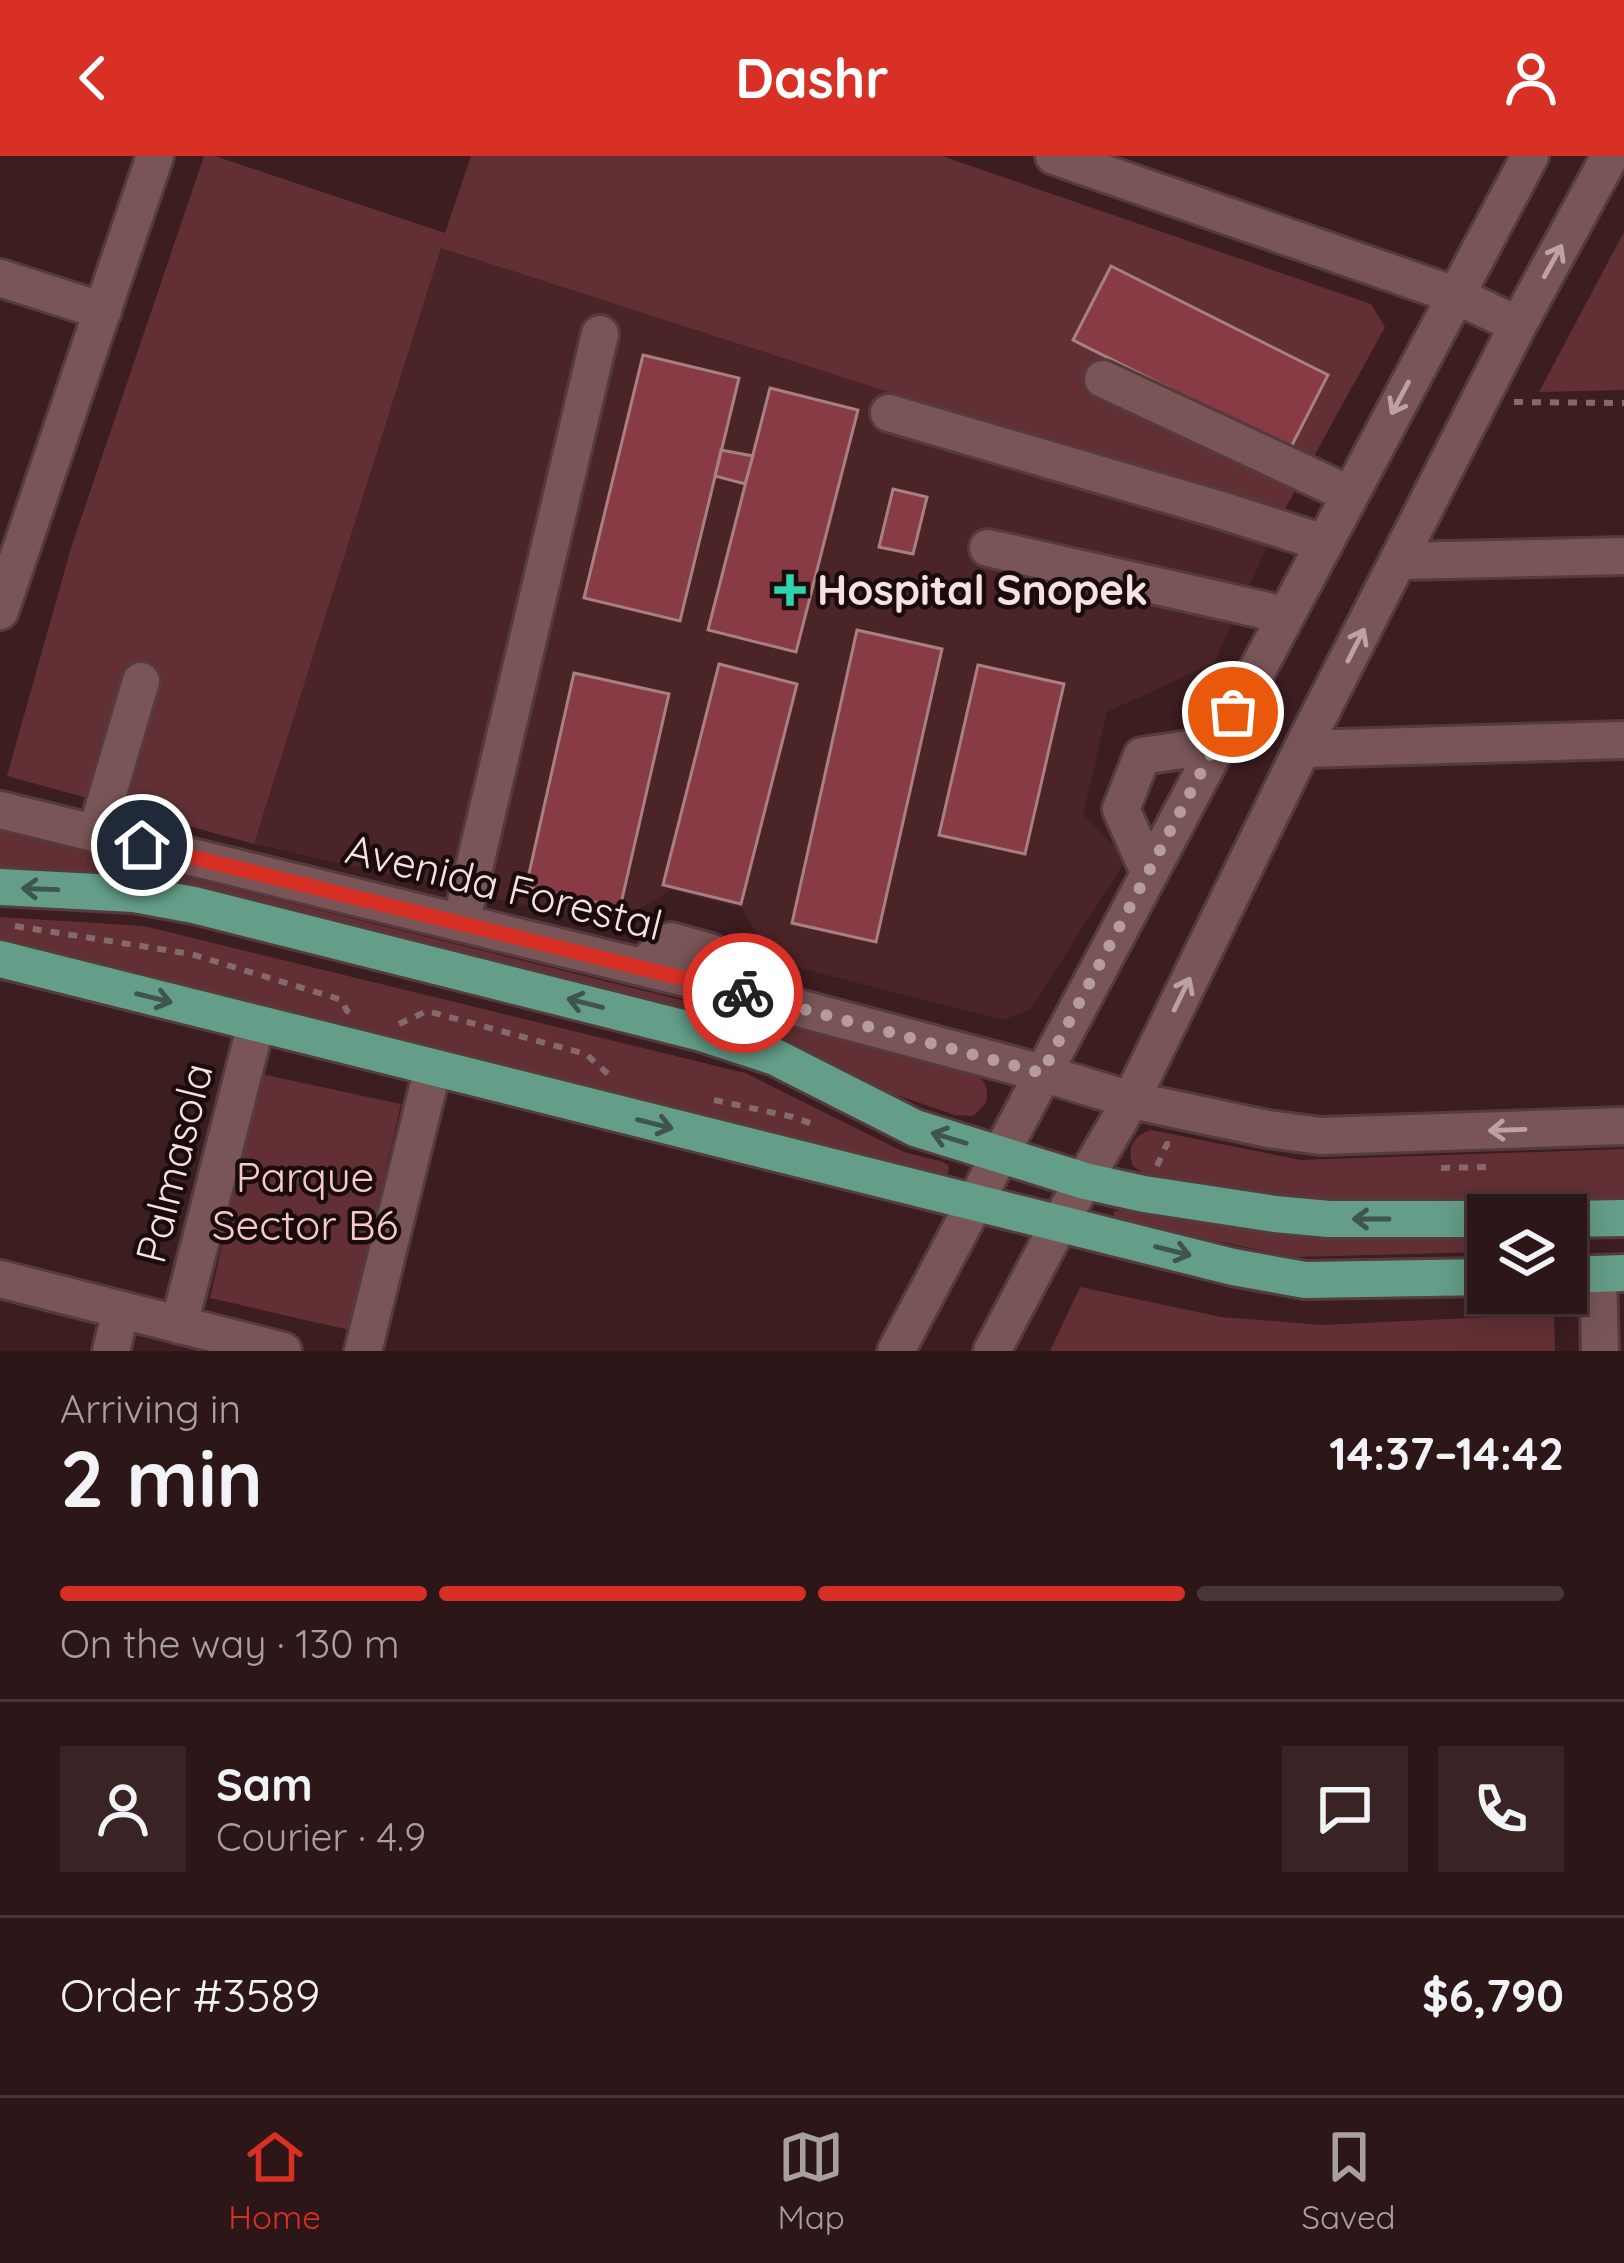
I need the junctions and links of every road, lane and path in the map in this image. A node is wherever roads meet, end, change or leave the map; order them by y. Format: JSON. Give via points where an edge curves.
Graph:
{"nodes":[{"id":1,"x":155,"y":156,"type":"edge"},
{"id":2,"x":1054,"y":156,"type":"edge"},
{"id":3,"x":1530,"y":156,"type":"edge"},
{"id":4,"x":1610,"y":156,"type":"edge"},
{"id":5,"x":0,"y":278,"type":"edge"},
{"id":6,"x":1455,"y":295,"type":"junction"},
{"id":7,"x":103,"y":311,"type":"junction"},
{"id":8,"x":1518,"y":325,"type":"junction"},
{"id":9,"x":600,"y":334,"type":"dead end"},
{"id":10,"x":1103,"y":379,"type":"dead end"},
{"id":11,"x":1479,"y":402,"type":"junction"},
{"id":12,"x":1624,"y":403,"type":"edge"},
{"id":13,"x":889,"y":413,"type":"dead end"},
{"id":14,"x":1349,"y":494,"type":"junction"},
{"id":15,"x":1324,"y":543,"type":"junction"},
{"id":16,"x":988,"y":548,"type":"dead end"},
{"id":17,"x":1624,"y":556,"type":"edge"},
{"id":18,"x":1399,"y":561,"type":"junction"},
{"id":19,"x":0,"y":611,"type":"edge"},
{"id":20,"x":1285,"y":615,"type":"junction"},
{"id":21,"x":141,"y":681,"type":"dead end"},
{"id":22,"x":1624,"y":740,"type":"edge"},
{"id":23,"x":1216,"y":745,"type":"junction"},
{"id":24,"x":1302,"y":748,"type":"junction"},
{"id":25,"x":0,"y":810,"type":"edge"},
{"id":26,"x":96,"y":834,"type":"junction"},
{"id":27,"x":1149,"y":872,"type":"junction"},
{"id":28,"x":0,"y":887,"type":"edge"},
{"id":29,"x":0,"y":923,"type":"edge"},
{"id":30,"x":461,"y":923,"type":"junction"},
{"id":31,"x":0,"y":959,"type":"edge"},
{"id":32,"x":364,"y":1016,"type":"dead end"},
{"id":33,"x":256,"y":1024,"type":"junction"},
{"id":34,"x":395,"y":1026,"type":"dead end"},
{"id":35,"x":433,"y":1067,"type":"junction"},
{"id":36,"x":1042,"y":1073,"type":"junction"},
{"id":37,"x":613,"y":1078,"type":"dead end"},
{"id":38,"x":703,"y":1097,"type":"dead end"},
{"id":39,"x":1131,"y":1100,"type":"junction"},
{"id":40,"x":1624,"y":1126,"type":"edge"},
{"id":41,"x":836,"y":1133,"type":"dead end"},
{"id":42,"x":999,"y":1154,"type":"junction"},
{"id":43,"x":1085,"y":1181,"type":"junction"},
{"id":44,"x":975,"y":1202,"type":"junction"},
{"id":45,"x":1624,"y":1218,"type":"edge"},
{"id":46,"x":1467,"y":1219,"type":"edge"},
{"id":47,"x":1587,"y":1219,"type":"edge"},
{"id":48,"x":1060,"y":1222,"type":"junction"},
{"id":49,"x":1596,"y":1274,"type":"edge"},
{"id":50,"x":1467,"y":1278,"type":"edge"},
{"id":51,"x":0,"y":1279,"type":"edge"},
{"id":52,"x":121,"y":1310,"type":"junction"},
{"id":53,"x":179,"y":1325,"type":"junction"},
{"id":54,"x":111,"y":1351,"type":"edge"},
{"id":55,"x":283,"y":1351,"type":"edge"},
{"id":56,"x":363,"y":1351,"type":"edge"},
{"id":57,"x":896,"y":1351,"type":"edge"},
{"id":58,"x":992,"y":1351,"type":"edge"},
{"id":59,"x":1600,"y":1351,"type":"edge"}],
"edges":[{"from":1,"to":7,"type":"street"},
{"from":2,"to":6,"type":"street"},
{"from":3,"to":6,"type":"street"},
{"from":8,"to":4,"type":"street","one_way":true},
{"from":5,"to":7,"type":"street"},
{"from":6,"to":8,"type":"street"},
{"from":6,"to":14,"type":"street","one_way":true},
{"from":7,"to":19,"type":"street"},
{"from":8,"to":11,"type":"street"},
{"from":9,"to":30,"type":"street"},
{"from":10,"to":14,"type":"street"},
{"from":11,"to":12,"type":"path"},
{"from":11,"to":18,"type":"street"},
{"from":13,"to":15,"type":"street"},
{"from":14,"to":15,"type":"street"},
{"from":15,"to":20,"type":"street"},
{"from":16,"to":20,"type":"street"},
{"from":17,"to":18,"type":"street"},
{"from":24,"to":18,"type":"street","one_way":true},
{"from":20,"to":23,"type":"street"},
{"from":21,"to":26,"type":"street"},
{"from":22,"to":24,"type":"street"},
{"from":23,"to":27,"type":"street"},
{"from":23,"to":27,"type":"street","via":[[1142,756],[1121,809]]},
{"from":39,"to":24,"type":"street","one_way":true},
{"from":25,"to":26,"type":"street","name":"Avenida Forestal"},
{"from":26,"to":30,"type":"street","name":"Avenida Forestal"},
{"from":27,"to":36,"type":"street"},
{"from":42,"to":28,"type":"main road","one_way":true,"via":[[915,1128],[775,1057],[698,1032],[194,905]]},
{"from":29,"to":32,"type":"path","via":[[190,954],[342,1000]]},
{"from":30,"to":36,"type":"street","name":"Avenida Forestal"},
{"from":31,"to":33,"type":"main road","one_way":true},
{"from":33,"to":35,"type":"main road"},
{"from":33,"to":53,"type":"street","name":"Palmasola"},
{"from":34,"to":37,"type":"path","via":[[428,1011],[586,1054]]},
{"from":35,"to":44,"type":"main road","one_way":true},
{"from":35,"to":56,"type":"street"},
{"from":36,"to":39,"type":"street","name":"Avenida Forestal"},
{"from":36,"to":42,"type":"street"},
{"from":38,"to":41,"type":"path"},
{"from":40,"to":39,"type":"street","name":"Avenida Forestal","one_way":true,"via":[[1321,1136]]},
{"from":39,"to":43,"type":"street"},
{"from":42,"to":43,"type":"main road"},
{"from":42,"to":44,"type":"street"},
{"from":46,"to":43,"type":"main road","one_way":true,"via":[[1311,1217]]},
{"from":43,"to":48,"type":"street"},
{"from":44,"to":48,"type":"main road"},
{"from":44,"to":57,"type":"street"},
{"from":45,"to":47,"type":"main road"},
{"from":48,"to":50,"type":"main road","one_way":true,"via":[[1305,1280]]},
{"from":48,"to":58,"type":"street"},
{"from":49,"to":59,"type":"street"},
{"from":51,"to":52,"type":"street"},
{"from":52,"to":53,"type":"street"},
{"from":52,"to":54,"type":"street","name":"Palmasola"},
{"from":53,"to":55,"type":"street"}]}
